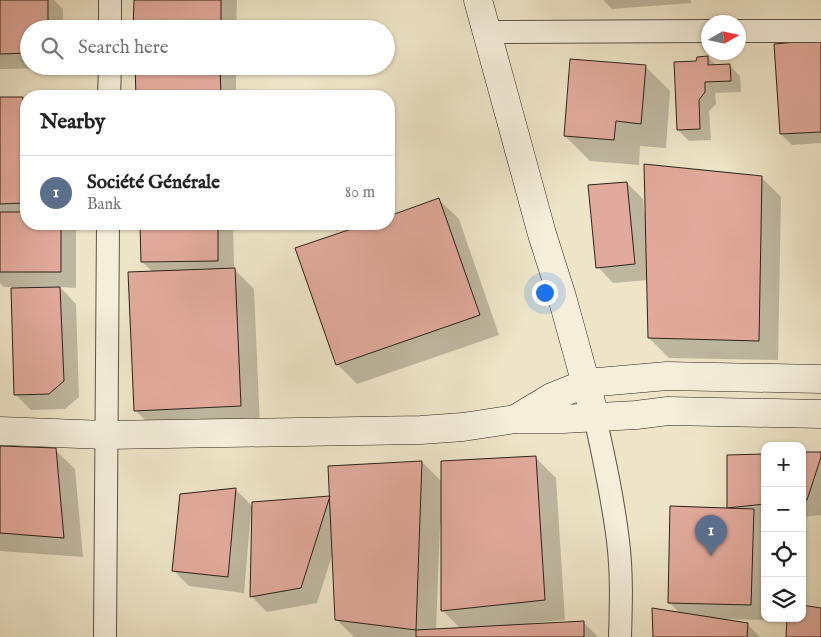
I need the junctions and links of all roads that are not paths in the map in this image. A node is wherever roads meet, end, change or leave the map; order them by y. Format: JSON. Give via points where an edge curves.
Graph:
{"nodes":[{"id":1,"x":110,"y":0,"type":"edge"},
{"id":2,"x":478,"y":0,"type":"edge"},
{"id":3,"x":110,"y":20,"type":"edge"},
{"id":4,"x":701,"y":31,"type":"edge"},
{"id":5,"x":746,"y":31,"type":"edge"},
{"id":6,"x":821,"y":31,"type":"edge"},
{"id":7,"x":486,"y":32,"type":"junction"},
{"id":8,"x":110,"y":75,"type":"edge"},
{"id":9,"x":109,"y":90,"type":"edge"},
{"id":10,"x":108,"y":230,"type":"edge"},
{"id":11,"x":821,"y":379,"type":"edge"},
{"id":12,"x":587,"y":383,"type":"junction"},
{"id":13,"x":821,"y":414,"type":"edge"},
{"id":14,"x":595,"y":417,"type":"junction"},
{"id":15,"x":516,"y":419,"type":"junction"},
{"id":16,"x":0,"y":431,"type":"edge"},
{"id":17,"x":106,"y":435,"type":"junction"},
{"id":18,"x":105,"y":637,"type":"edge"},
{"id":19,"x":620,"y":637,"type":"edge"}],
"edges":[{"from":1,"to":3,"type":"street"},
{"from":2,"to":7,"type":"street"},
{"from":4,"to":7,"type":"street"},
{"from":5,"to":6,"type":"street"},
{"from":7,"to":12,"type":"street"},
{"from":8,"to":9,"type":"street"},
{"from":10,"to":17,"type":"street"},
{"from":11,"to":12,"type":"street","via":[[667,376]]},
{"from":12,"to":14,"type":"street"},
{"from":12,"to":15,"type":"street","via":[[552,397]]},
{"from":13,"to":14,"type":"street","via":[[668,411]]},
{"from":14,"to":15,"type":"street"},
{"from":14,"to":19,"type":"street","via":[[610,481],[618,542]]},
{"from":15,"to":17,"type":"street","via":[[421,430]]},
{"from":16,"to":17,"type":"street"},
{"from":17,"to":18,"type":"street"}]}
